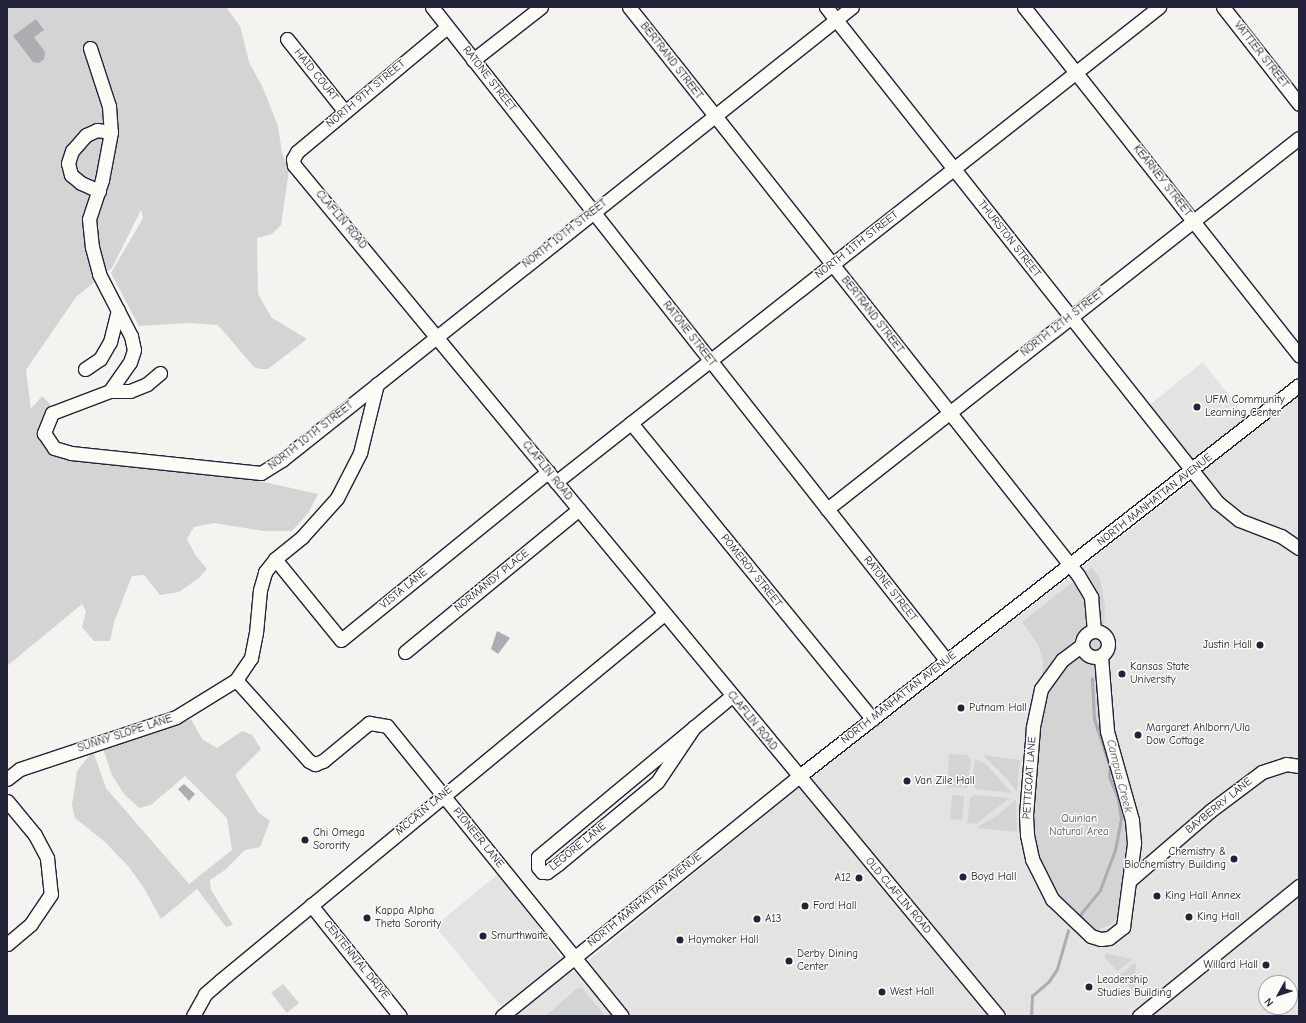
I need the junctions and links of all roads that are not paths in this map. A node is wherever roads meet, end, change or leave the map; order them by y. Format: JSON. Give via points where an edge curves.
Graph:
{"nodes":[{"id":1,"x":432,"y":7,"type":"edge"},
{"id":2,"x":541,"y":7,"type":"edge"},
{"id":3,"x":629,"y":7,"type":"edge"},
{"id":4,"x":826,"y":7,"type":"edge"},
{"id":5,"x":852,"y":7,"type":"edge"},
{"id":6,"x":1024,"y":7,"type":"edge"},
{"id":7,"x":1159,"y":7,"type":"edge"},
{"id":8,"x":1223,"y":7,"type":"edge"},
{"id":9,"x":836,"y":20,"type":"junction"},
{"id":10,"x":447,"y":27,"type":"junction"},
{"id":11,"x":287,"y":39,"type":"dead end"},
{"id":12,"x":90,"y":48,"type":"dead end"},
{"id":13,"x":473,"y":60,"type":"junction"},
{"id":14,"x":1076,"y":72,"type":"junction"},
{"id":15,"x":1299,"y":104,"type":"edge"},
{"id":16,"x":345,"y":112,"type":"junction"},
{"id":17,"x":714,"y":116,"type":"junction"},
{"id":18,"x":111,"y":132,"type":"junction"},
{"id":19,"x":1299,"y":138,"type":"edge"},
{"id":20,"x":294,"y":165,"type":"joint"},
{"id":21,"x":954,"y":169,"type":"junction"},
{"id":22,"x":99,"y":190,"type":"junction"},
{"id":23,"x":593,"y":212,"type":"junction"},
{"id":24,"x":1194,"y":221,"type":"junction"},
{"id":25,"x":832,"y":265,"type":"junction"},
{"id":26,"x":118,"y":310,"type":"junction"},
{"id":27,"x":1071,"y":317,"type":"junction"},
{"id":28,"x":436,"y":336,"type":"junction"},
{"id":29,"x":1299,"y":355,"type":"edge"},
{"id":30,"x":710,"y":361,"type":"junction"},
{"id":31,"x":85,"y":369,"type":"dead end"},
{"id":32,"x":160,"y":372,"type":"dead end"},
{"id":33,"x":377,"y":384,"type":"junction"},
{"id":34,"x":1299,"y":385,"type":"edge"},
{"id":35,"x":110,"y":391,"type":"junction"},
{"id":36,"x":949,"y":413,"type":"junction"},
{"id":37,"x":631,"y":423,"type":"junction"},
{"id":38,"x":1192,"y":471,"type":"junction"},
{"id":39,"x":548,"y":472,"type":"junction"},
{"id":40,"x":556,"y":482,"type":"junction"},
{"id":41,"x":579,"y":509,"type":"junction"},
{"id":42,"x":827,"y":509,"type":"junction"},
{"id":43,"x":1299,"y":548,"type":"edge"},
{"id":44,"x":275,"y":559,"type":"junction"},
{"id":45,"x":1069,"y":566,"type":"junction"},
{"id":46,"x":664,"y":614,"type":"junction"},
{"id":47,"x":1094,"y":631,"type":"junction"},
{"id":48,"x":1082,"y":645,"type":"junction"},
{"id":49,"x":405,"y":652,"type":"dead end"},
{"id":50,"x":1101,"y":656,"type":"junction"},
{"id":51,"x":947,"y":661,"type":"junction"},
{"id":52,"x":236,"y":680,"type":"junction"},
{"id":53,"x":732,"y":696,"type":"junction"},
{"id":54,"x":872,"y":719,"type":"junction"},
{"id":55,"x":694,"y":728,"type":"junction"},
{"id":56,"x":1299,"y":766,"type":"edge"},
{"id":57,"x":798,"y":777,"type":"junction"},
{"id":58,"x":7,"y":779,"type":"edge"},
{"id":59,"x":443,"y":794,"type":"junction"},
{"id":60,"x":7,"y":801,"type":"edge"},
{"id":61,"x":1129,"y":881,"type":"junction"},
{"id":62,"x":1299,"y":886,"type":"edge"},
{"id":63,"x":311,"y":905,"type":"junction"},
{"id":64,"x":7,"y":944,"type":"edge"},
{"id":65,"x":574,"y":958,"type":"junction"},
{"id":66,"x":193,"y":1016,"type":"edge"},
{"id":67,"x":400,"y":1016,"type":"edge"},
{"id":68,"x":502,"y":1016,"type":"edge"},
{"id":69,"x":622,"y":1016,"type":"edge"},
{"id":70,"x":998,"y":1016,"type":"edge"},
{"id":71,"x":1139,"y":1016,"type":"edge"}],
"edges":[{"from":1,"to":10,"type":"street","name":"RATONE STREET"},
{"from":2,"to":13,"type":"street"},
{"from":3,"to":17,"type":"street","name":"BERTRAND STREET"},
{"from":4,"to":9,"type":"street","name":"THURSTON STREET"},
{"from":5,"to":9,"type":"street","name":"NORTH 10TH STREET"},
{"from":6,"to":14,"type":"street","name":"KEARNEY STREET"},
{"from":7,"to":14,"type":"street","name":"NORTH 11TH STREET"},
{"from":8,"to":15,"type":"street","name":"VATTIER STREET"},
{"from":9,"to":17,"type":"street","name":"NORTH 10TH STREET"},
{"from":9,"to":21,"type":"street","name":"THURSTON STREET"},
{"from":10,"to":13,"type":"street","name":"RATONE STREET"},
{"from":10,"to":16,"type":"street","name":"NORTH 9TH STREET"},
{"from":11,"to":16,"type":"street","name":"HAID COURT"},
{"from":12,"to":18,"type":"street","via":[[109,106]]},
{"from":13,"to":23,"type":"street","name":"RATONE STREET"},
{"from":14,"to":21,"type":"street","name":"NORTH 11TH STREET"},
{"from":14,"to":24,"type":"street","name":"KEARNEY STREET"},
{"from":16,"to":20,"type":"street","name":"NORTH 9TH STREET","via":[[297,152],[293,158]]},
{"from":17,"to":23,"type":"street","name":"NORTH 10TH STREET"},
{"from":17,"to":25,"type":"street","name":"BERTRAND STREET"},
{"from":18,"to":22,"type":"street"},
{"from":18,"to":22,"type":"street","via":[[97,130],[86,135],[72,151],[68,163],[71,175],[81,183]]},
{"from":19,"to":24,"type":"street","name":"NORTH 12TH STREET"},
{"from":20,"to":28,"type":"street","name":"CLAFLIN ROAD"},
{"from":21,"to":25,"type":"street","name":"NORTH 11TH STREET"},
{"from":21,"to":27,"type":"street","name":"THURSTON STREET"},
{"from":22,"to":26,"type":"street","via":[[89,219],[92,247],[99,274]]},
{"from":23,"to":28,"type":"street","name":"NORTH 10TH STREET"},
{"from":23,"to":30,"type":"street","name":"RATONE STREET"},
{"from":24,"to":27,"type":"street","name":"NORTH 12TH STREET"},
{"from":24,"to":29,"type":"street","name":"KEARNEY STREET"},
{"from":25,"to":30,"type":"street","name":"NORTH 11TH STREET"},
{"from":25,"to":36,"type":"street","name":"BERTRAND STREET"},
{"from":26,"to":31,"type":"street","via":[[110,342],[100,360]]},
{"from":26,"to":35,"type":"street","via":[[131,336],[134,350],[130,362]]},
{"from":27,"to":36,"type":"street","name":"NORTH 12TH STREET"},
{"from":27,"to":38,"type":"street","name":"THURSTON STREET"},
{"from":28,"to":33,"type":"street","name":"NORTH 10TH STREET"},
{"from":28,"to":39,"type":"street","name":"CLAFLIN ROAD"},
{"from":30,"to":37,"type":"street","name":"NORTH 11TH STREET"},
{"from":30,"to":42,"type":"street","name":"RATONE STREET"},
{"from":32,"to":35,"type":"street","via":[[147,384],[130,391]]},
{"from":33,"to":35,"type":"street","name":"NORTH 10TH STREET","via":[[282,460],[261,473],[71,453],[54,448],[44,433],[52,413]]},
{"from":33,"to":44,"type":"street","name":"SUNNY SLOPE LANE","via":[[360,453],[337,498],[302,537]]},
{"from":34,"to":38,"type":"street","name":"NORTH MANHATTAN AVENUE"},
{"from":36,"to":42,"type":"street","name":"NORTH 12TH STREET"},
{"from":36,"to":45,"type":"street","name":"BERTRAND STREET"},
{"from":37,"to":40,"type":"street","name":"NORTH 11TH STREET"},
{"from":37,"to":54,"type":"street","name":"POMEROY STREET"},
{"from":38,"to":43,"type":"street","name":"THURSTON STREET","via":[[1216,502],[1230,513],[1248,524],[1281,536]]},
{"from":38,"to":45,"type":"street","name":"NORTH MANHATTAN AVENUE"},
{"from":39,"to":40,"type":"street","name":"CLAFLIN ROAD"},
{"from":39,"to":44,"type":"street","name":"VISTA LANE","via":[[341,640]]},
{"from":40,"to":41,"type":"street","name":"CLAFLIN ROAD"},
{"from":41,"to":46,"type":"street","name":"CLAFLIN ROAD"},
{"from":41,"to":49,"type":"street","name":"NORMANDY PLACE"},
{"from":42,"to":51,"type":"street","name":"RATONE STREET"},
{"from":44,"to":52,"type":"street","name":"SUNNY SLOPE LANE","via":[[265,572],[260,590],[251,658]]},
{"from":45,"to":47,"type":"street","name":"BERTRAND STREET","via":[[1088,590],[1094,611]]},
{"from":45,"to":51,"type":"street","name":"NORTH MANHATTAN AVENUE"},
{"from":46,"to":53,"type":"street","name":"CLAFLIN ROAD"},
{"from":46,"to":59,"type":"street","name":"MCCAIN LANE"},
{"from":47,"to":48,"type":"street","via":[[1084,637]]},
{"from":47,"to":50,"type":"street","via":[[1104,634],[1109,642],[1107,651]]},
{"from":48,"to":50,"type":"street","via":[[1089,656]]},
{"from":48,"to":61,"type":"street","name":"PETTICOAT LANE","via":[[1062,660],[1041,689],[1033,736],[1026,815],[1027,834],[1032,859],[1052,899],[1091,936],[1109,938],[1123,927]]},
{"from":50,"to":61,"type":"street","via":[[1108,731],[1132,820],[1134,843]]},
{"from":51,"to":54,"type":"street","name":"NORTH MANHATTAN AVENUE"},
{"from":52,"to":58,"type":"street","name":"SUNNY SLOPE LANE","via":[[176,718],[20,769]]},
{"from":52,"to":59,"type":"street","name":"PIONEER LANE","via":[[309,761],[315,764],[323,761],[369,723],[387,726]]},
{"from":53,"to":55,"type":"street","name":"LEGORE LANE"},
{"from":53,"to":57,"type":"street","name":"CLAFLIN ROAD"},
{"from":54,"to":57,"type":"street","name":"NORTH MANHATTAN AVENUE"},
{"from":55,"to":55,"type":"street","name":"LEGORE LANE","via":[[538,857],[538,867],[542,872],[547,872],[558,864],[657,782]]},
{"from":56,"to":61,"type":"street","name":"BAYBERRY LANE","via":[[1286,764],[1262,772],[1210,811]]},
{"from":57,"to":65,"type":"street","name":"NORTH MANHATTAN AVENUE"},
{"from":57,"to":70,"type":"street","name":"OLD CLAFLIN ROAD"},
{"from":59,"to":63,"type":"street","name":"MCCAIN LANE"},
{"from":59,"to":65,"type":"street","name":"PIONEER LANE"},
{"from":60,"to":64,"type":"street","via":[[35,836],[47,858],[51,894],[31,924]]},
{"from":62,"to":71,"type":"street"},
{"from":63,"to":66,"type":"street","name":"MCCAIN LANE","via":[[205,994]]},
{"from":63,"to":67,"type":"street","name":"CENTENNIAL DRIVE"},
{"from":65,"to":68,"type":"street","name":"NORTH MANHATTAN AVENUE"},
{"from":65,"to":69,"type":"street"}]}
